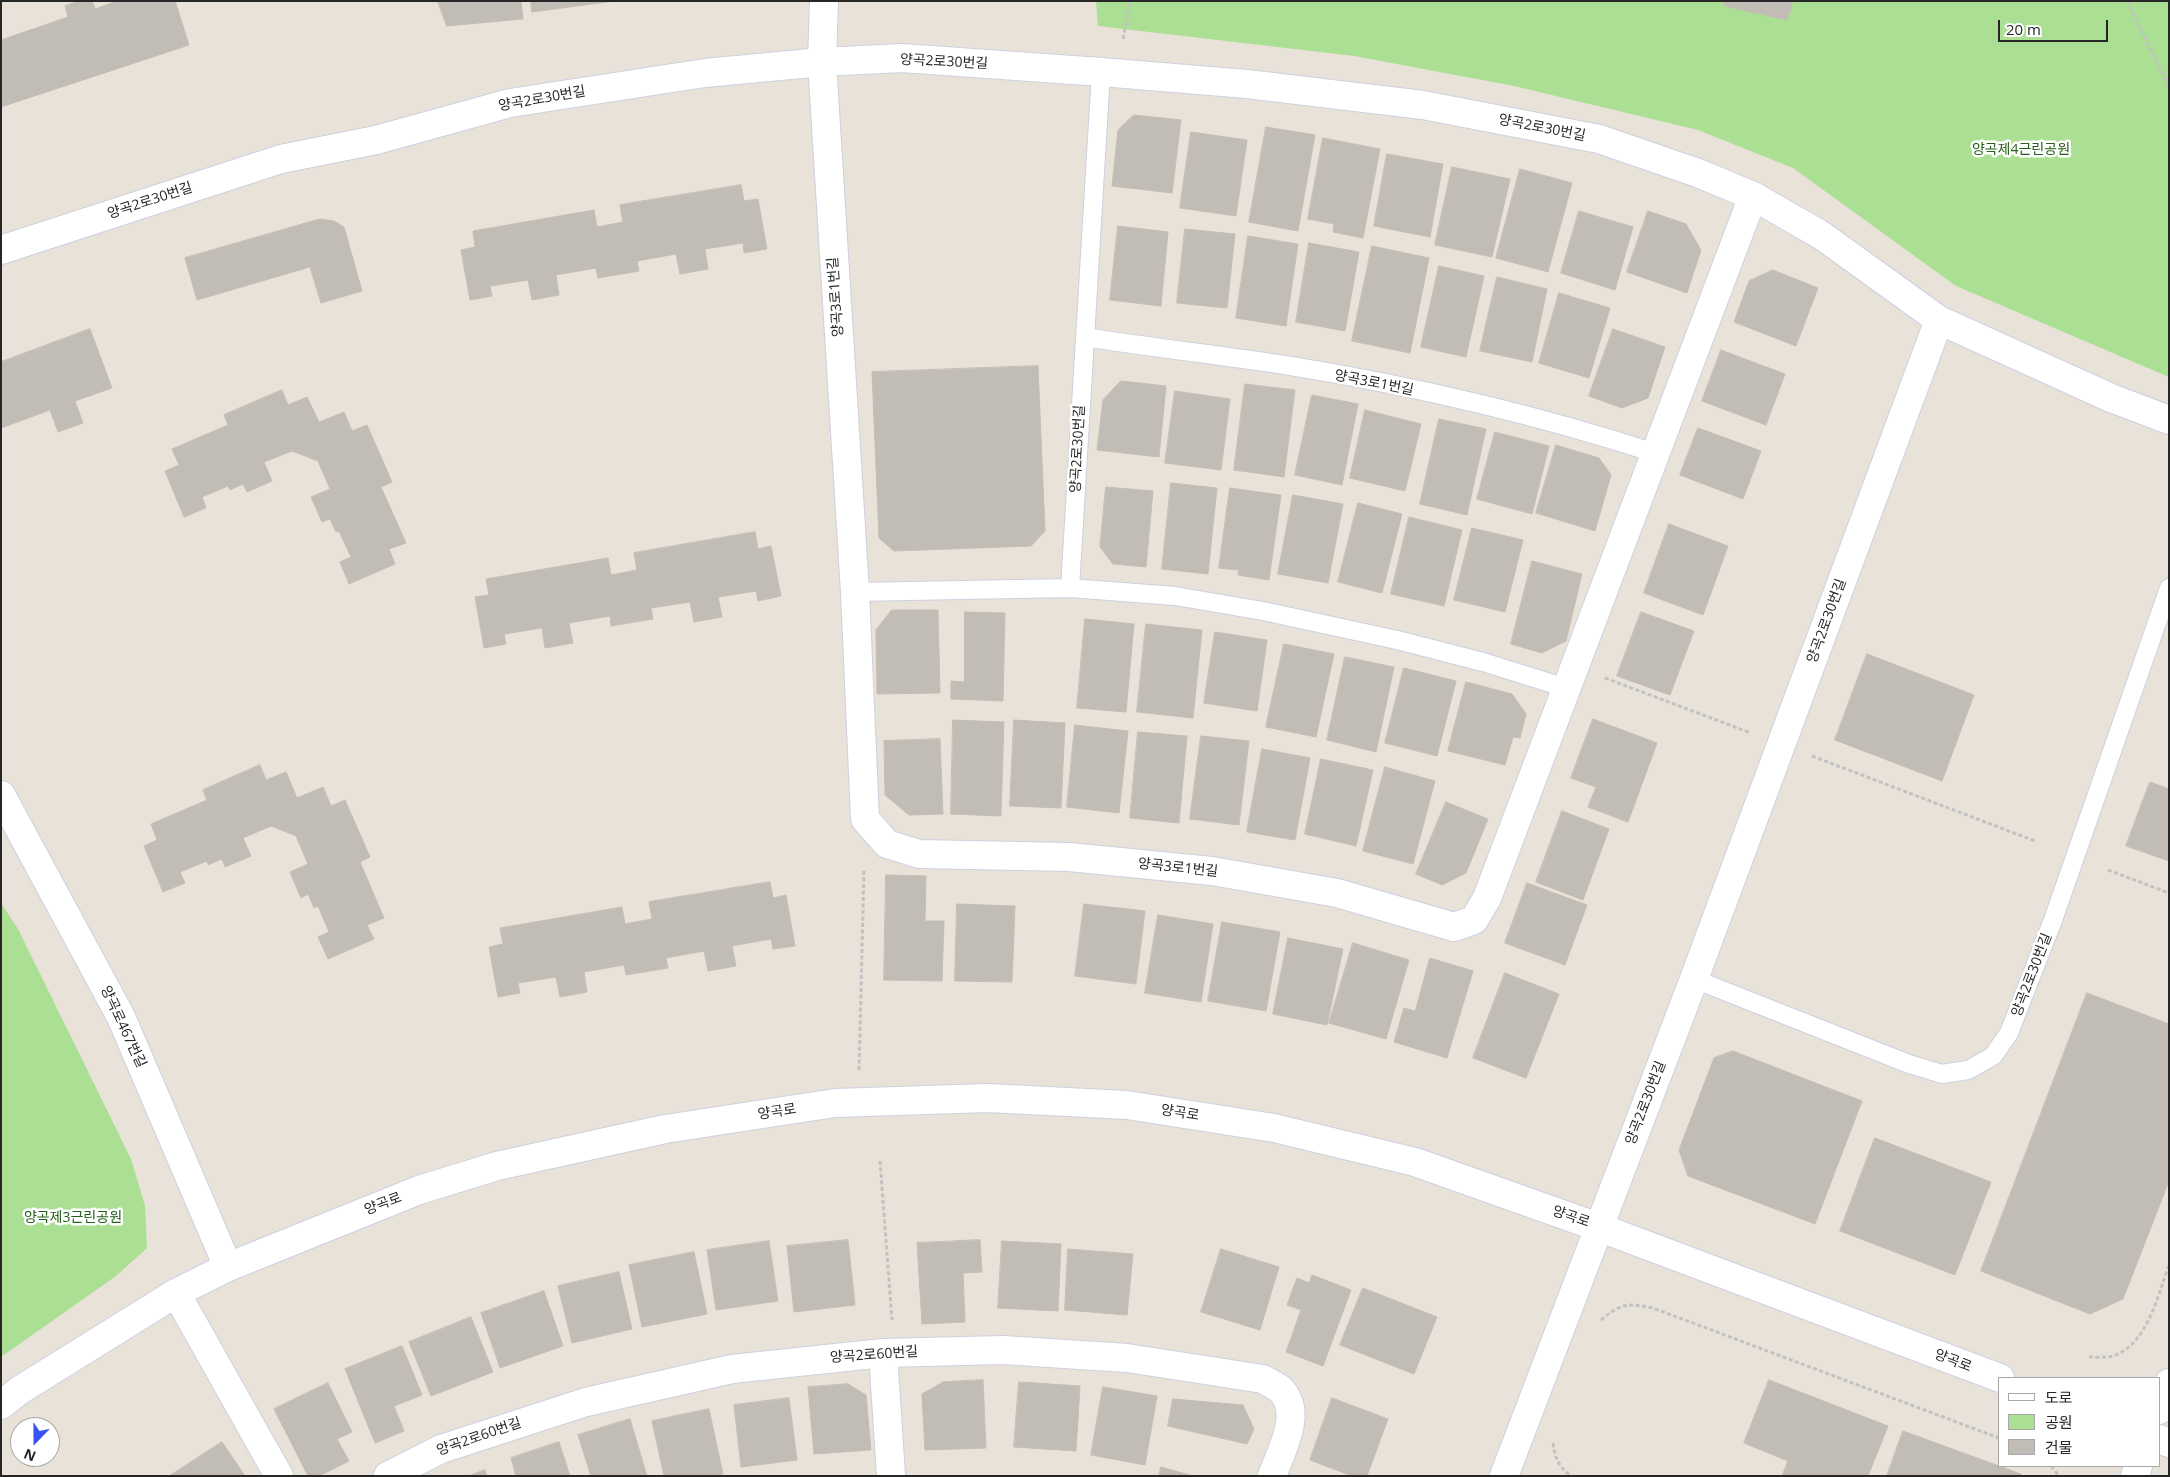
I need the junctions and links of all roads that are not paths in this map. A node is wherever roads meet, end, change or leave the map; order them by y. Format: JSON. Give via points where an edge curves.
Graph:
{"nodes":[{"id":1,"x":824,"y":1,"type":"edge"},
{"id":2,"x":822,"y":62,"type":"junction"},
{"id":3,"x":1101,"y":72,"type":"junction"},
{"id":4,"x":1753,"y":196,"type":"junction"},
{"id":5,"x":1,"y":250,"type":"edge"},
{"id":6,"x":1939,"y":320,"type":"junction"},
{"id":7,"x":1085,"y":337,"type":"junction"},
{"id":8,"x":2169,"y":420,"type":"edge"},
{"id":9,"x":1658,"y":454,"type":"junction"},
{"id":10,"x":1070,"y":588,"type":"junction"},
{"id":11,"x":2169,"y":588,"type":"edge"},
{"id":12,"x":855,"y":592,"type":"junction"},
{"id":13,"x":1570,"y":677,"type":"junction"},
{"id":14,"x":1,"y":795,"type":"edge"},
{"id":15,"x":1694,"y":979,"type":"junction"},
{"id":16,"x":1598,"y":1226,"type":"junction"},
{"id":17,"x":228,"y":1267,"type":"junction"},
{"id":18,"x":176,"y":1293,"type":"junction"},
{"id":19,"x":883,"y":1353,"type":"junction"},
{"id":20,"x":1998,"y":1377,"type":"edge"},
{"id":21,"x":2169,"y":1383,"type":"edge"},
{"id":22,"x":1,"y":1405,"type":"edge"},
{"id":23,"x":2160,"y":1407,"type":"edge"},
{"id":24,"x":1507,"y":1475,"type":"edge"},
{"id":25,"x":279,"y":1476,"type":"edge"},
{"id":26,"x":388,"y":1476,"type":"edge"},
{"id":27,"x":892,"y":1476,"type":"edge"},
{"id":28,"x":1272,"y":1476,"type":"edge"}],
"edges":[{"from":1,"to":2,"type":"street","name":"양곡3로1번길"},
{"from":2,"to":3,"type":"street","name":"양곡2로30번길","via":[[902,58]]},
{"from":2,"to":5,"type":"street","name":"양곡2로30번길","via":[[705,73],[510,103],[376,140],[281,159]]},
{"from":2,"to":12,"type":"street","name":"양곡3로1번길"},
{"from":3,"to":4,"type":"street","name":"양곡2로30번길","via":[[1247,84],[1440,108],[1599,139]]},
{"from":3,"to":7,"type":"lane","name":"양곡2로30번길"},
{"from":4,"to":6,"type":"street","name":"양곡2로30번길","via":[[1821,235]]},
{"from":4,"to":9,"type":"street","name":"양곡3로1번길"},
{"from":6,"to":8,"type":"street","name":"양곡2로30번길","via":[[2111,398]]},
{"from":6,"to":15,"type":"street","name":"양곡2로30번길"},
{"from":7,"to":9,"type":"lane","name":"양곡3로1번길","via":[[1370,381],[1529,416]]},
{"from":7,"to":10,"type":"lane","name":"양곡2로30번길"},
{"from":9,"to":13,"type":"street","name":"양곡3로1번길"},
{"from":10,"to":12,"type":"lane"},
{"from":10,"to":13,"type":"lane","via":[[1175,596],[1263,611],[1483,662]]},
{"from":11,"to":15,"type":"lane","name":"양곡2로30번길","via":[[2050,929],[2009,1033],[1993,1056],[1968,1070],[1942,1074]]},
{"from":12,"to":13,"type":"street","name":"양곡3로1번길","via":[[865,818],[886,844],[919,854],[1069,857],[1212,871],[1337,893],[1454,926],[1474,920],[1487,898]]},
{"from":14,"to":17,"type":"street","name":"양곡로467번길","via":[[121,1018]]},
{"from":15,"to":16,"type":"street","name":"양곡2로30번길"},
{"from":16,"to":17,"type":"street","name":"양곡로","via":[[1415,1162],[1274,1128],[1128,1104],[988,1098],[834,1103],[665,1129],[497,1166],[419,1190]]},
{"from":16,"to":20,"type":"street","name":"양곡로"},
{"from":16,"to":24,"type":"street","name":"양곡로"},
{"from":17,"to":18,"type":"street","name":"양곡로"},
{"from":18,"to":22,"type":"street","name":"양곡로"},
{"from":18,"to":25,"type":"street"},
{"from":19,"to":26,"type":"street","name":"양곡2로60번길","via":[[732,1369],[586,1402],[441,1449]]},
{"from":19,"to":27,"type":"street"},
{"from":19,"to":28,"type":"street","name":"양곡2로60번길","via":[[1003,1350],[1127,1358],[1263,1379],[1280,1389],[1291,1408],[1290,1426]]},
{"from":21,"to":23,"type":"street"}]}
